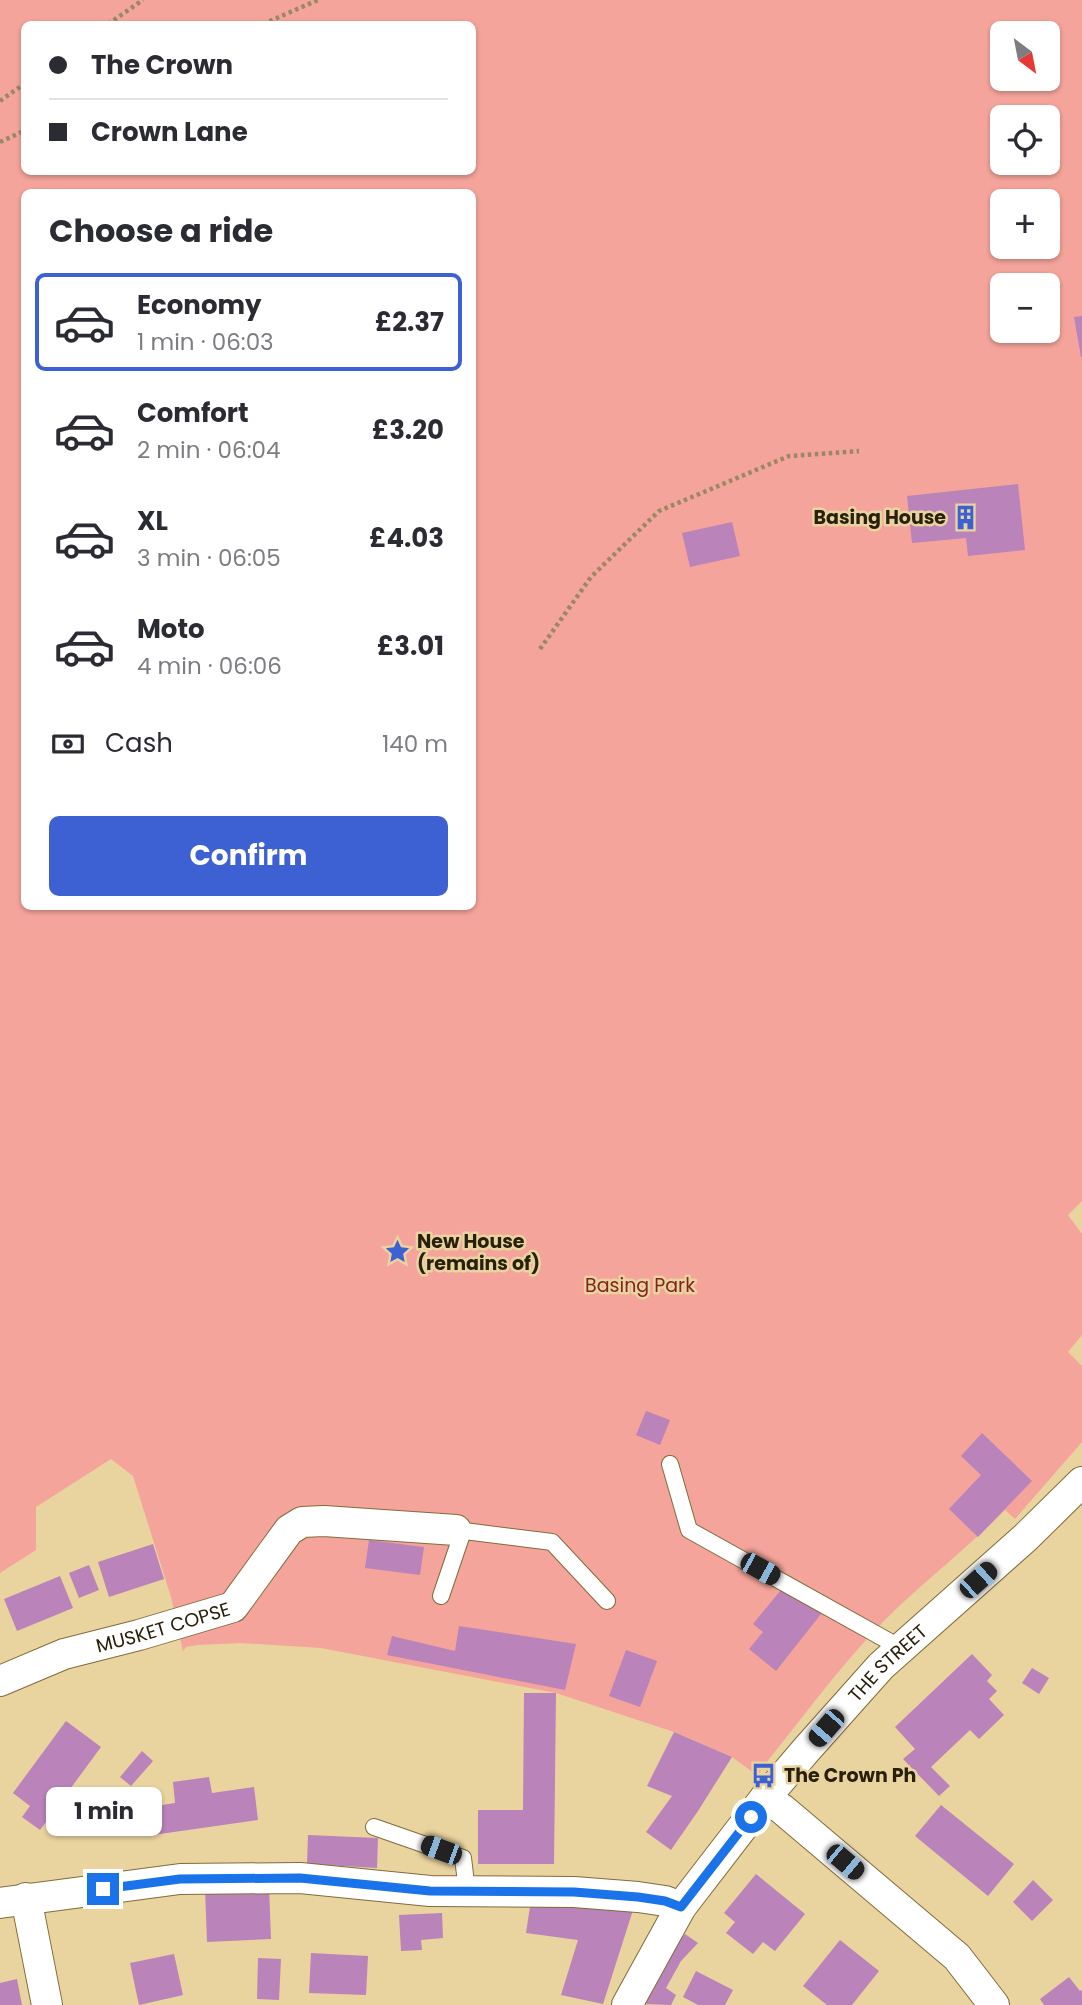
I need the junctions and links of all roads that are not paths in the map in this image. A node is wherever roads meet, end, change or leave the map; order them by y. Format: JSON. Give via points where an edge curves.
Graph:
{"nodes":[{"id":1,"x":670,"y":1464,"type":"dead end"},
{"id":2,"x":1082,"y":1482,"type":"edge"},
{"id":3,"x":460,"y":1530,"type":"junction"},
{"id":4,"x":441,"y":1596,"type":"dead end"},
{"id":5,"x":607,"y":1601,"type":"dead end"},
{"id":6,"x":901,"y":1648,"type":"junction"},
{"id":7,"x":0,"y":1681,"type":"edge"},
{"id":8,"x":765,"y":1798,"type":"junction"},
{"id":9,"x":374,"y":1827,"type":"dead end"},
{"id":10,"x":467,"y":1891,"type":"junction"},
{"id":11,"x":13,"y":1900,"type":"edge"},
{"id":12,"x":681,"y":1907,"type":"junction"},
{"id":13,"x":47,"y":2005,"type":"edge"},
{"id":14,"x":627,"y":2005,"type":"edge"},
{"id":15,"x":993,"y":2005,"type":"edge"}],
"edges":[{"from":1,"to":6,"type":"lane","via":[[689,1530]]},
{"from":2,"to":6,"type":"street","name":"THE STREET"},
{"from":3,"to":4,"type":"lane"},
{"from":3,"to":5,"type":"lane","via":[[552,1542]]},
{"from":3,"to":7,"type":"street","name":"MUSKET COPSE","via":[[302,1522],[289,1530],[233,1607],[64,1654]]},
{"from":6,"to":8,"type":"street","name":"THE STREET"},
{"from":8,"to":12,"type":"street","name":"THE STREET"},
{"from":8,"to":15,"type":"street","via":[[957,1957]]},
{"from":9,"to":10,"type":"lane","via":[[463,1858]]},
{"from":10,"to":11,"type":"street","via":[[300,1878],[193,1879]]},
{"from":10,"to":12,"type":"street","via":[[574,1892],[665,1901]]},
{"from":11,"to":13,"type":"street"},
{"from":12,"to":14,"type":"street","name":"THE STREET"}]}
